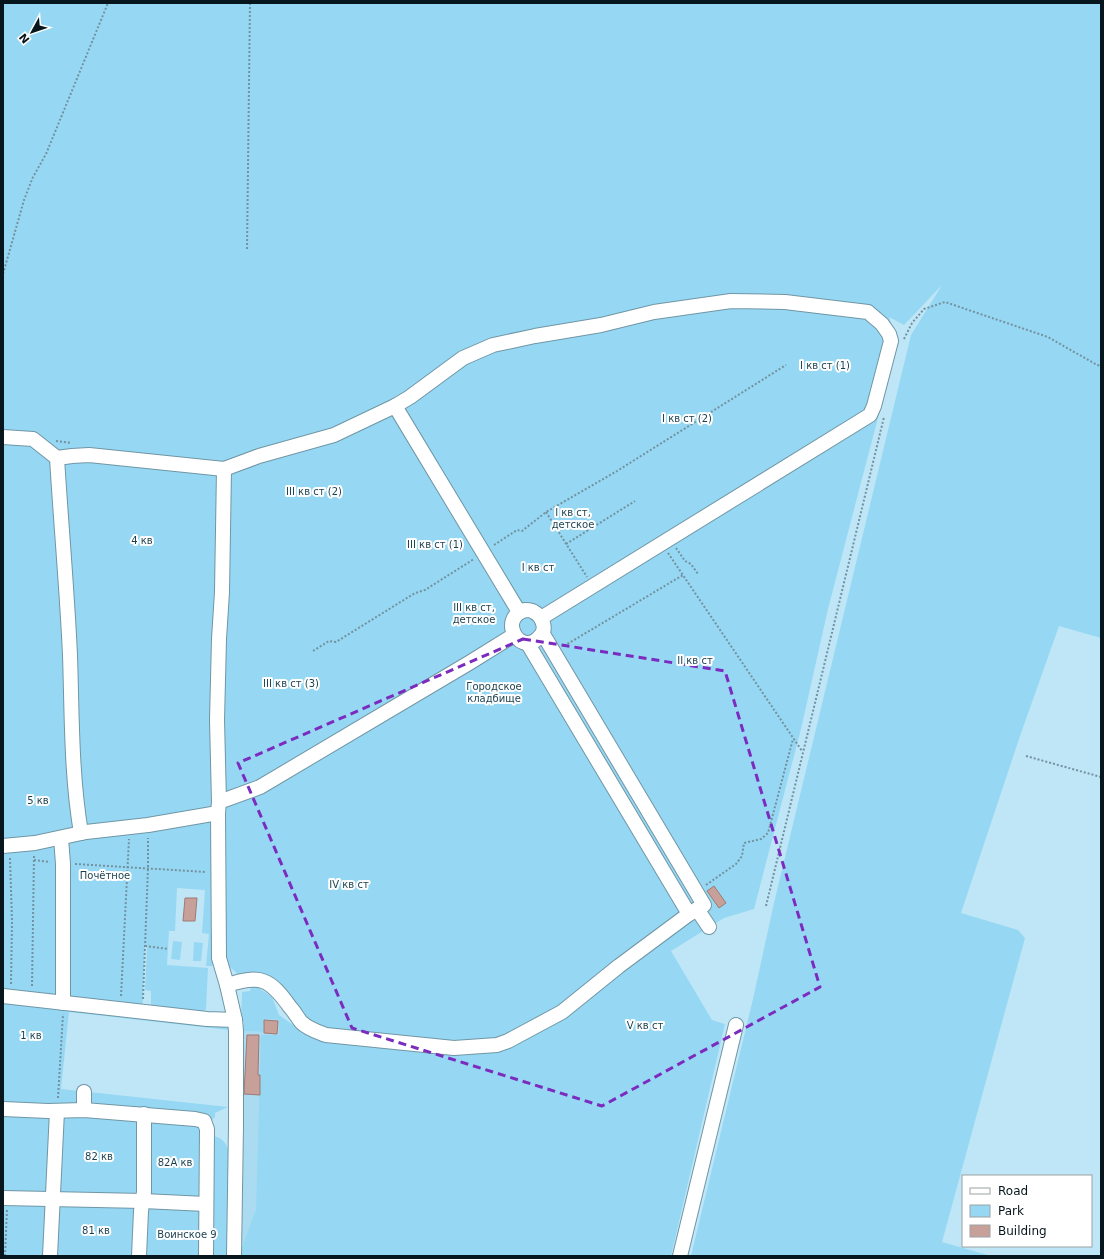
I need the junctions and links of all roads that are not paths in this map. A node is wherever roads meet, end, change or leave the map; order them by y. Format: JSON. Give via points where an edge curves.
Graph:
{"nodes":[{"id":1,"x":395,"y":406,"type":"junction"},
{"id":2,"x":3,"y":437,"type":"edge"},
{"id":3,"x":57,"y":458,"type":"junction"},
{"id":4,"x":224,"y":468,"type":"junction"},
{"id":5,"x":519,"y":612,"type":"junction"},
{"id":6,"x":541,"y":618,"type":"junction"},
{"id":7,"x":543,"y":634,"type":"junction"},
{"id":8,"x":514,"y":635,"type":"junction"},
{"id":9,"x":528,"y":644,"type":"junction"},
{"id":10,"x":218,"y":808,"type":"junction"},
{"id":11,"x":81,"y":833,"type":"junction"},
{"id":12,"x":61,"y":838,"type":"junction"},
{"id":13,"x":6,"y":846,"type":"edge"},
{"id":14,"x":693,"y":912,"type":"junction"},
{"id":15,"x":709,"y":927,"type":"dead end"},
{"id":16,"x":227,"y":986,"type":"junction"},
{"id":17,"x":7,"y":997,"type":"edge"},
{"id":18,"x":63,"y":1003,"type":"junction"},
{"id":19,"x":235,"y":1020,"type":"junction"},
{"id":20,"x":736,"y":1025,"type":"dead end"},
{"id":21,"x":84,"y":1092,"type":"dead end"},
{"id":22,"x":3,"y":1109,"type":"edge"},
{"id":23,"x":84,"y":1110,"type":"junction"},
{"id":24,"x":57,"y":1111,"type":"junction"},
{"id":25,"x":144,"y":1114,"type":"junction"},
{"id":26,"x":5,"y":1198,"type":"edge"},
{"id":27,"x":52,"y":1198,"type":"junction"},
{"id":28,"x":143,"y":1201,"type":"junction"},
{"id":29,"x":206,"y":1204,"type":"junction"},
{"id":30,"x":50,"y":1256,"type":"edge"},
{"id":31,"x":139,"y":1256,"type":"edge"},
{"id":32,"x":206,"y":1256,"type":"edge"},
{"id":33,"x":234,"y":1256,"type":"edge"},
{"id":34,"x":680,"y":1256,"type":"edge"}],
"edges":[{"from":1,"to":4,"type":"street","via":[[334,435]]},
{"from":1,"to":5,"type":"street"},
{"from":1,"to":6,"type":"street","via":[[462,358],[493,346],[654,312],[731,301],[784,302],[868,312],[889,334],[891,341],[870,415]]},
{"from":2,"to":3,"type":"street","via":[[33,440]]},
{"from":3,"to":4,"type":"street","via":[[89,455]]},
{"from":3,"to":11,"type":"street","via":[[70,654],[73,756]]},
{"from":4,"to":10,"type":"street","via":[[217,720]]},
{"from":5,"to":6,"type":"street","via":[[534,612]]},
{"from":5,"to":8,"type":"street","via":[[512,620]]},
{"from":6,"to":7,"type":"street"},
{"from":7,"to":9,"type":"street"},
{"from":7,"to":14,"type":"street","via":[[704,905]]},
{"from":8,"to":9,"type":"street","via":[[521,642]]},
{"from":8,"to":10,"type":"street","via":[[260,787]]},
{"from":9,"to":14,"type":"street"},
{"from":10,"to":11,"type":"street","via":[[148,825]]},
{"from":10,"to":16,"type":"street","via":[[219,958]]},
{"from":11,"to":12,"type":"street"},
{"from":12,"to":13,"type":"street"},
{"from":12,"to":18,"type":"street"},
{"from":14,"to":15,"type":"street"},
{"from":14,"to":16,"type":"street","via":[[562,1012],[497,1045],[454,1048],[326,1035],[301,1022],[276,989],[265,980],[241,981]]},
{"from":16,"to":19,"type":"street"},
{"from":17,"to":18,"type":"street"},
{"from":18,"to":19,"type":"street"},
{"from":19,"to":33,"type":"street"},
{"from":20,"to":34,"type":"street"},
{"from":21,"to":23,"type":"street"},
{"from":22,"to":24,"type":"street"},
{"from":23,"to":24,"type":"street"},
{"from":23,"to":25,"type":"street"},
{"from":24,"to":27,"type":"street"},
{"from":25,"to":28,"type":"street"},
{"from":25,"to":29,"type":"street","via":[[204,1121],[207,1129]]},
{"from":26,"to":27,"type":"street"},
{"from":27,"to":28,"type":"street"},
{"from":27,"to":30,"type":"street"},
{"from":28,"to":29,"type":"street"},
{"from":28,"to":31,"type":"street"},
{"from":29,"to":32,"type":"street"}]}
